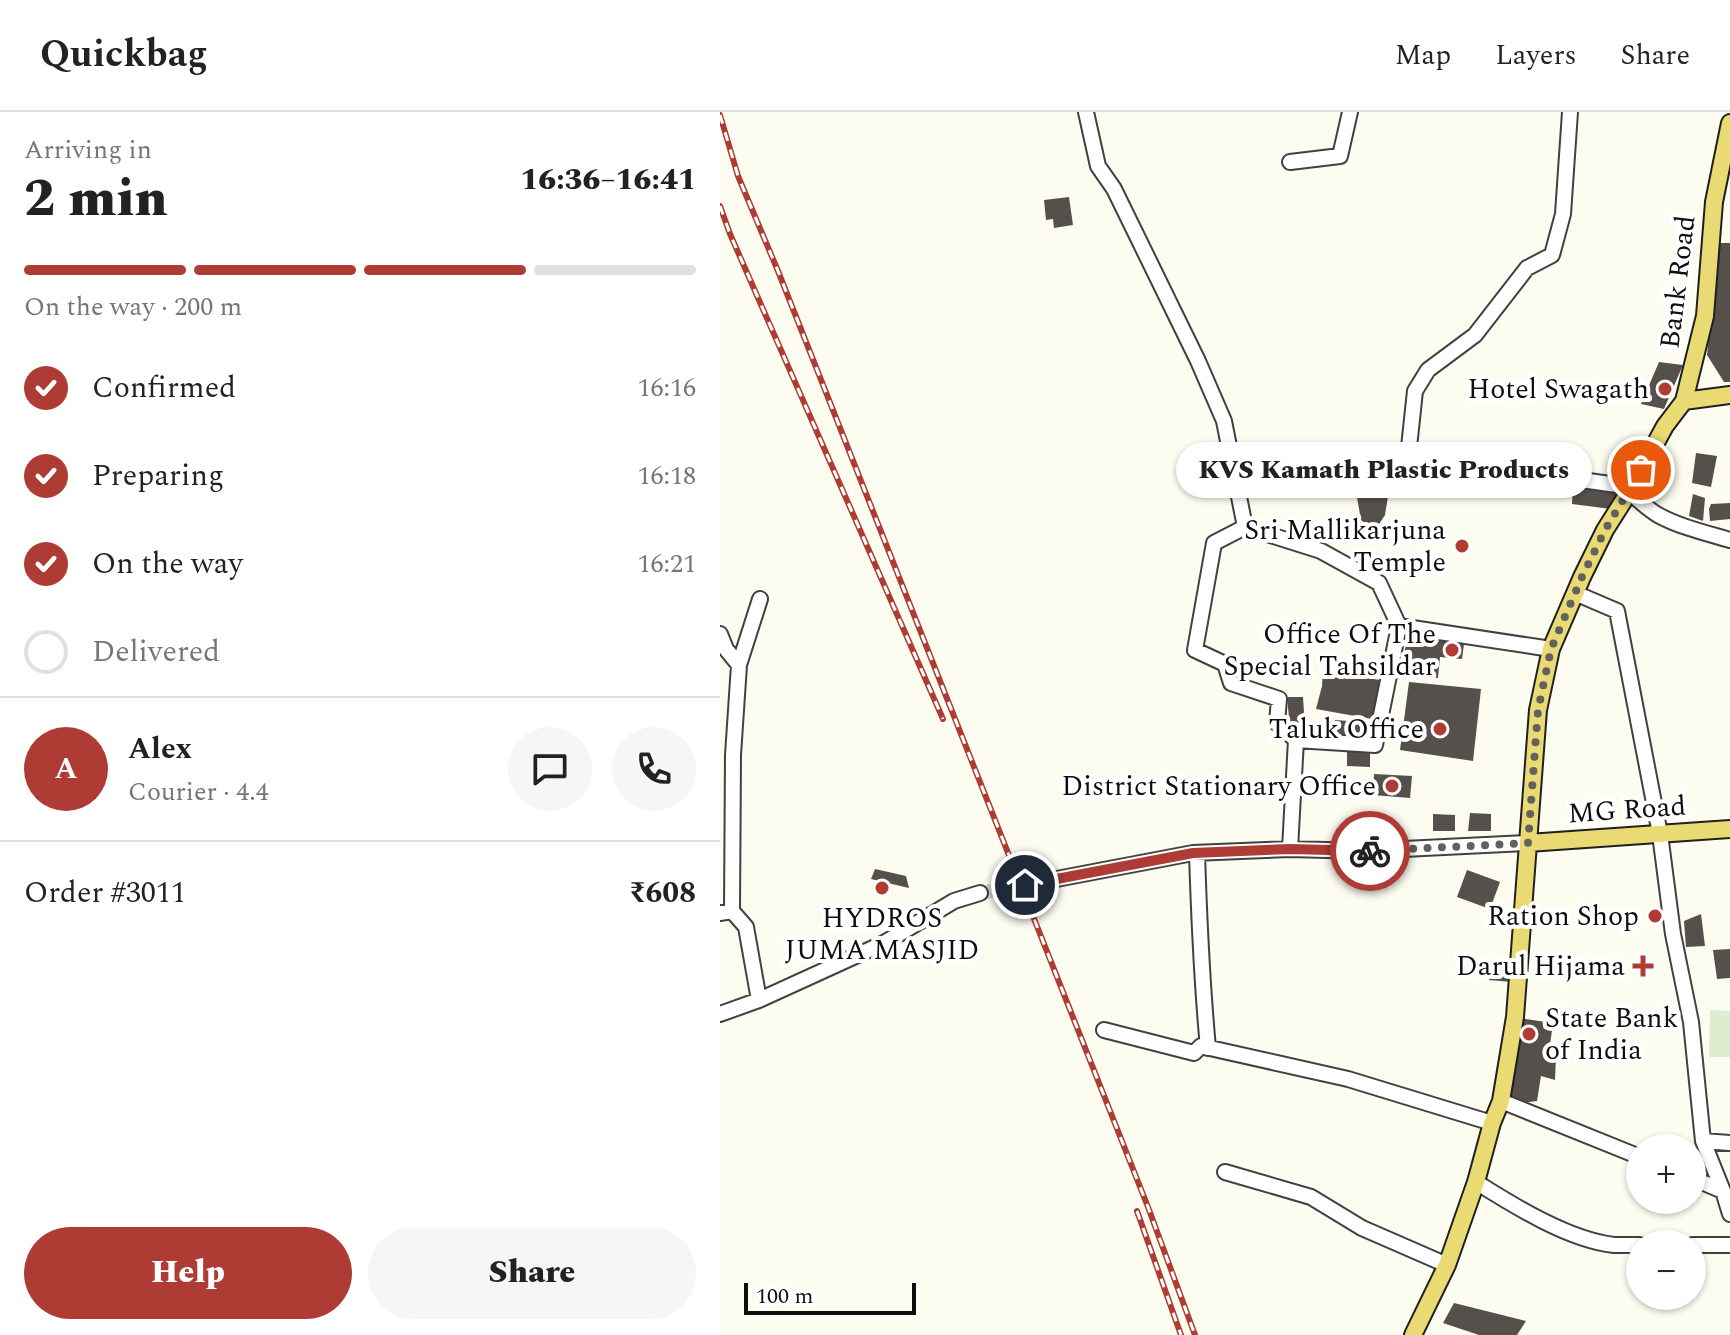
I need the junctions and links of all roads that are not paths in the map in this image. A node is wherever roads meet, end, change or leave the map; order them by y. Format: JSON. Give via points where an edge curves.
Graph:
{"nodes":[{"id":1,"x":1086,"y":112,"type":"edge"},
{"id":2,"x":1350,"y":112,"type":"edge"},
{"id":3,"x":1570,"y":112,"type":"edge"},
{"id":4,"x":1730,"y":123,"type":"edge"},
{"id":5,"x":1290,"y":162,"type":"dead end"},
{"id":6,"x":1730,"y":395,"type":"edge"},
{"id":7,"x":1684,"y":401,"type":"junction"},
{"id":8,"x":1629,"y":492,"type":"junction"},
{"id":9,"x":1245,"y":527,"type":"junction"},
{"id":10,"x":1730,"y":540,"type":"edge"},
{"id":11,"x":1575,"y":593,"type":"junction"},
{"id":12,"x":760,"y":599,"type":"dead end"},
{"id":13,"x":1399,"y":626,"type":"junction"},
{"id":14,"x":720,"y":634,"type":"edge"},
{"id":15,"x":1551,"y":649,"type":"junction"},
{"id":16,"x":739,"y":665,"type":"junction"},
{"id":17,"x":1296,"y":740,"type":"junction"},
{"id":18,"x":1730,"y":829,"type":"edge"},
{"id":19,"x":1660,"y":834,"type":"junction"},
{"id":20,"x":1528,"y":843,"type":"junction"},
{"id":21,"x":1290,"y":849,"type":"junction"},
{"id":22,"x":1197,"y":853,"type":"junction"},
{"id":23,"x":1025,"y":885,"type":"tunnel mouth"},
{"id":24,"x":980,"y":893,"type":"tunnel mouth"},
{"id":25,"x":726,"y":912,"type":"edge"},
{"id":26,"x":759,"y":1000,"type":"junction"},
{"id":27,"x":720,"y":1014,"type":"edge"},
{"id":28,"x":1104,"y":1030,"type":"dead end"},
{"id":29,"x":1208,"y":1048,"type":"junction"},
{"id":30,"x":1501,"y":1101,"type":"junction"},
{"id":31,"x":1492,"y":1123,"type":"junction"},
{"id":32,"x":1702,"y":1134,"type":"edge"},
{"id":33,"x":1706,"y":1141,"type":"edge"},
{"id":34,"x":1730,"y":1143,"type":"edge"},
{"id":35,"x":1706,"y":1148,"type":"edge"},
{"id":36,"x":1626,"y":1151,"type":"edge"},
{"id":37,"x":1225,"y":1172,"type":"dead end"},
{"id":38,"x":1476,"y":1182,"type":"junction"},
{"id":39,"x":1706,"y":1184,"type":"edge"},
{"id":40,"x":1723,"y":1191,"type":"junction"},
{"id":41,"x":1730,"y":1214,"type":"edge"},
{"id":42,"x":1626,"y":1245,"type":"edge"},
{"id":43,"x":1706,"y":1245,"type":"edge"},
{"id":44,"x":1730,"y":1245,"type":"edge"},
{"id":45,"x":1447,"y":1265,"type":"junction"},
{"id":46,"x":1413,"y":1335,"type":"edge"}],
"edges":[{"from":1,"to":9,"type":"street","via":[[1098,166],[1114,189],[1224,421]]},
{"from":2,"to":5,"type":"street","via":[[1340,156]]},
{"from":3,"to":8,"type":"street","via":[[1563,214],[1552,255],[1527,268],[1475,335],[1428,370],[1415,391],[1407,466],[1415,476],[1553,476],[1617,485]]},
{"from":4,"to":7,"type":"main road","name":"Bank Road","via":[[1714,202],[1705,316]]},
{"from":6,"to":7,"type":"main road"},
{"from":7,"to":8,"type":"main road","name":"Bank Road"},
{"from":8,"to":10,"type":"street","via":[[1658,514]]},
{"from":8,"to":11,"type":"main road","name":"Bank Road"},
{"from":9,"to":13,"type":"street","via":[[1321,551],[1379,583]]},
{"from":9,"to":17,"type":"street","via":[[1214,543],[1195,650],[1225,664],[1231,683],[1279,699],[1277,723]]},
{"from":11,"to":15,"type":"main road","name":"Bank Road"},
{"from":11,"to":19,"type":"street","via":[[1617,611]]},
{"from":12,"to":16,"type":"street"},
{"from":13,"to":15,"type":"street"},
{"from":13,"to":17,"type":"street","via":[[1375,745]]},
{"from":14,"to":16,"type":"street"},
{"from":15,"to":20,"type":"main road","name":"Bank Road","via":[[1538,710]]},
{"from":16,"to":25,"type":"street"},
{"from":17,"to":21,"type":"street"},
{"from":18,"to":19,"type":"main road","name":"MG Road"},
{"from":19,"to":20,"type":"main road","name":"MG Road"},
{"from":19,"to":32,"type":"street","via":[[1691,1022]]},
{"from":20,"to":21,"type":"street"},
{"from":20,"to":30,"type":"main road","name":"Bank Road","via":[[1515,1017]]},
{"from":21,"to":22,"type":"street"},
{"from":22,"to":23,"type":"street"},
{"from":22,"to":29,"type":"street"},
{"from":24,"to":26,"type":"street","via":[[954,901],[884,943]]},
{"from":25,"to":26,"type":"street","via":[[746,927]]},
{"from":26,"to":27,"type":"street"},
{"from":28,"to":29,"type":"street","via":[[1194,1053],[1201,1046]]},
{"from":29,"to":31,"type":"street","via":[[1348,1079]]},
{"from":30,"to":31,"type":"main road","name":"Bank Road"},
{"from":30,"to":36,"type":"street"},
{"from":31,"to":38,"type":"main road","name":"Bank Road"},
{"from":33,"to":34,"type":"street"},
{"from":35,"to":40,"type":"street"},
{"from":37,"to":45,"type":"street","via":[[1311,1197],[1362,1228]]},
{"from":38,"to":42,"type":"street","via":[[1573,1234]]},
{"from":38,"to":45,"type":"main road","name":"Bank Road"},
{"from":39,"to":40,"type":"street"},
{"from":40,"to":41,"type":"street"},
{"from":43,"to":44,"type":"street"},
{"from":45,"to":46,"type":"main road","name":"Bank Road"}]}
